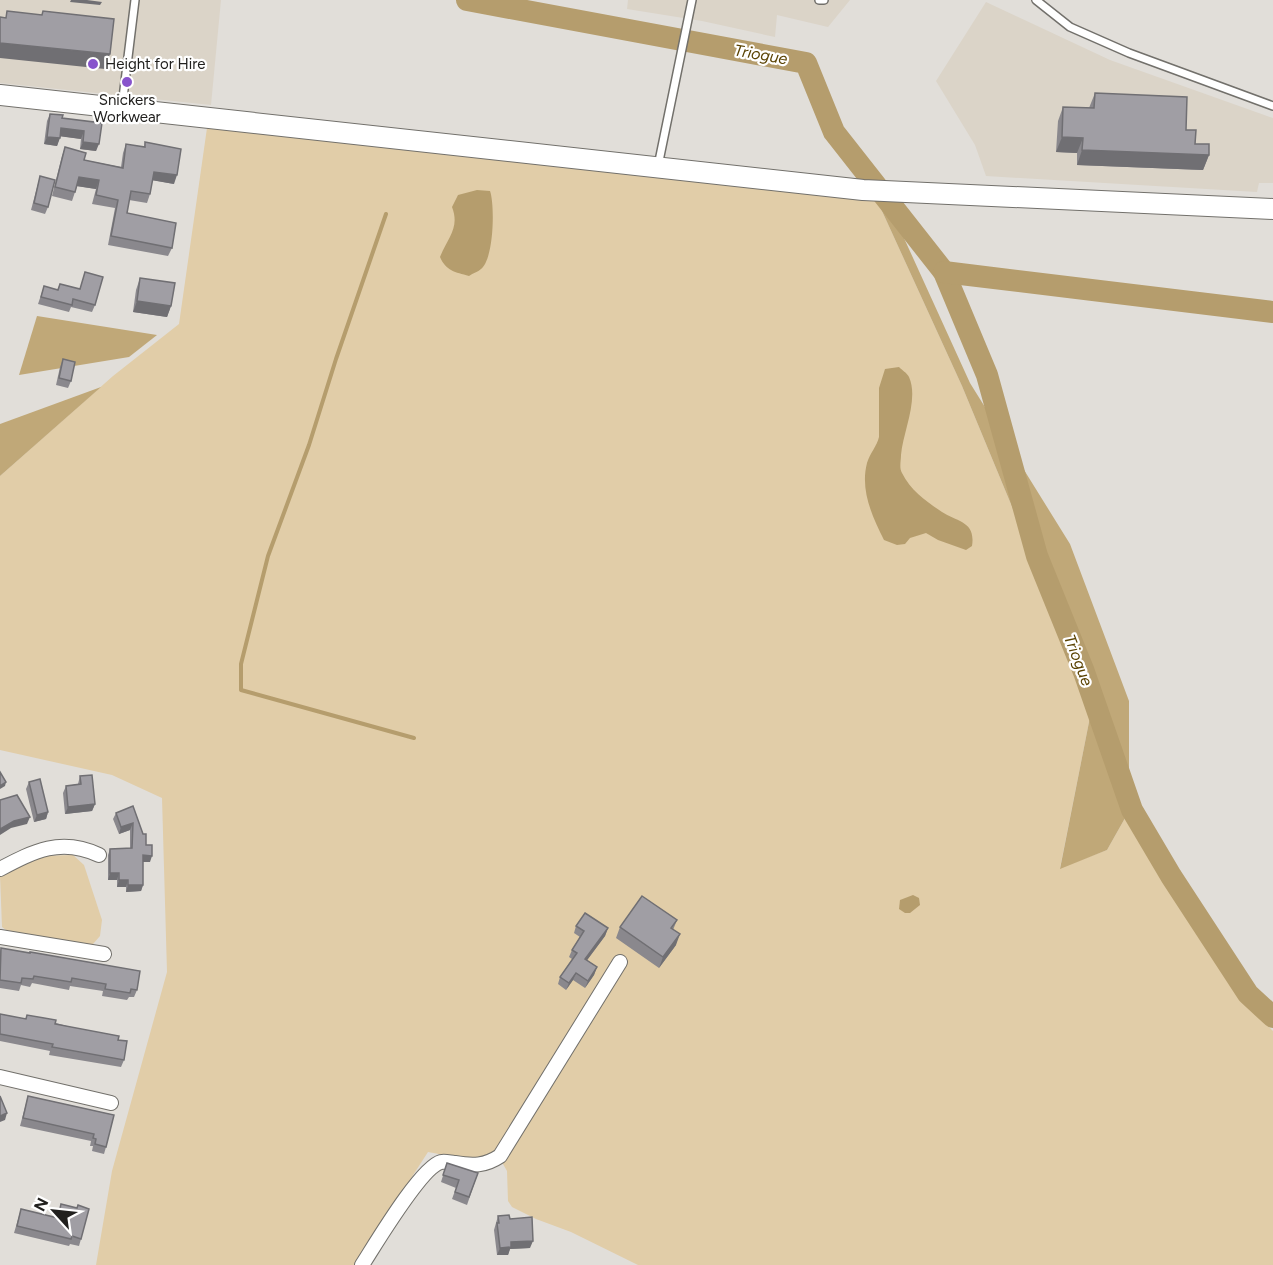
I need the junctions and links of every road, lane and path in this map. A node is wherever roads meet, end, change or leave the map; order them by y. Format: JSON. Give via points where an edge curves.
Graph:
{"nodes":[{"id":1,"x":135,"y":0,"type":"edge"},
{"id":2,"x":692,"y":0,"type":"edge"},
{"id":3,"x":819,"y":0,"type":"edge"},
{"id":4,"x":824,"y":0,"type":"edge"},
{"id":5,"x":1036,"y":0,"type":"edge"},
{"id":6,"x":0,"y":95,"type":"edge"},
{"id":7,"x":1273,"y":106,"type":"edge"},
{"id":8,"x":121,"y":109,"type":"junction"},
{"id":9,"x":658,"y":169,"type":"junction"},
{"id":10,"x":1273,"y":209,"type":"edge"},
{"id":11,"x":99,"y":855,"type":"dead end"},
{"id":12,"x":0,"y":870,"type":"edge"},
{"id":13,"x":0,"y":937,"type":"edge"},
{"id":14,"x":104,"y":954,"type":"dead end"},
{"id":15,"x":620,"y":962,"type":"dead end"},
{"id":16,"x":0,"y":1077,"type":"edge"},
{"id":17,"x":111,"y":1104,"type":"dead end"},
{"id":18,"x":362,"y":1265,"type":"edge"}],
"edges":[{"from":1,"to":8,"type":"lane"},
{"from":2,"to":9,"type":"lane"},
{"from":3,"to":4,"type":"lane"},
{"from":5,"to":7,"type":"lane","via":[[1070,27]]},
{"from":6,"to":8,"type":"main road"},
{"from":8,"to":9,"type":"main road"},
{"from":9,"to":10,"type":"main road","via":[[863,190]]},
{"from":11,"to":12,"type":"street","via":[[76,846],[35,851]]},
{"from":13,"to":14,"type":"street"},
{"from":15,"to":18,"type":"street","via":[[500,1156],[479,1166],[446,1162],[433,1166]]},
{"from":16,"to":17,"type":"street"}]}
